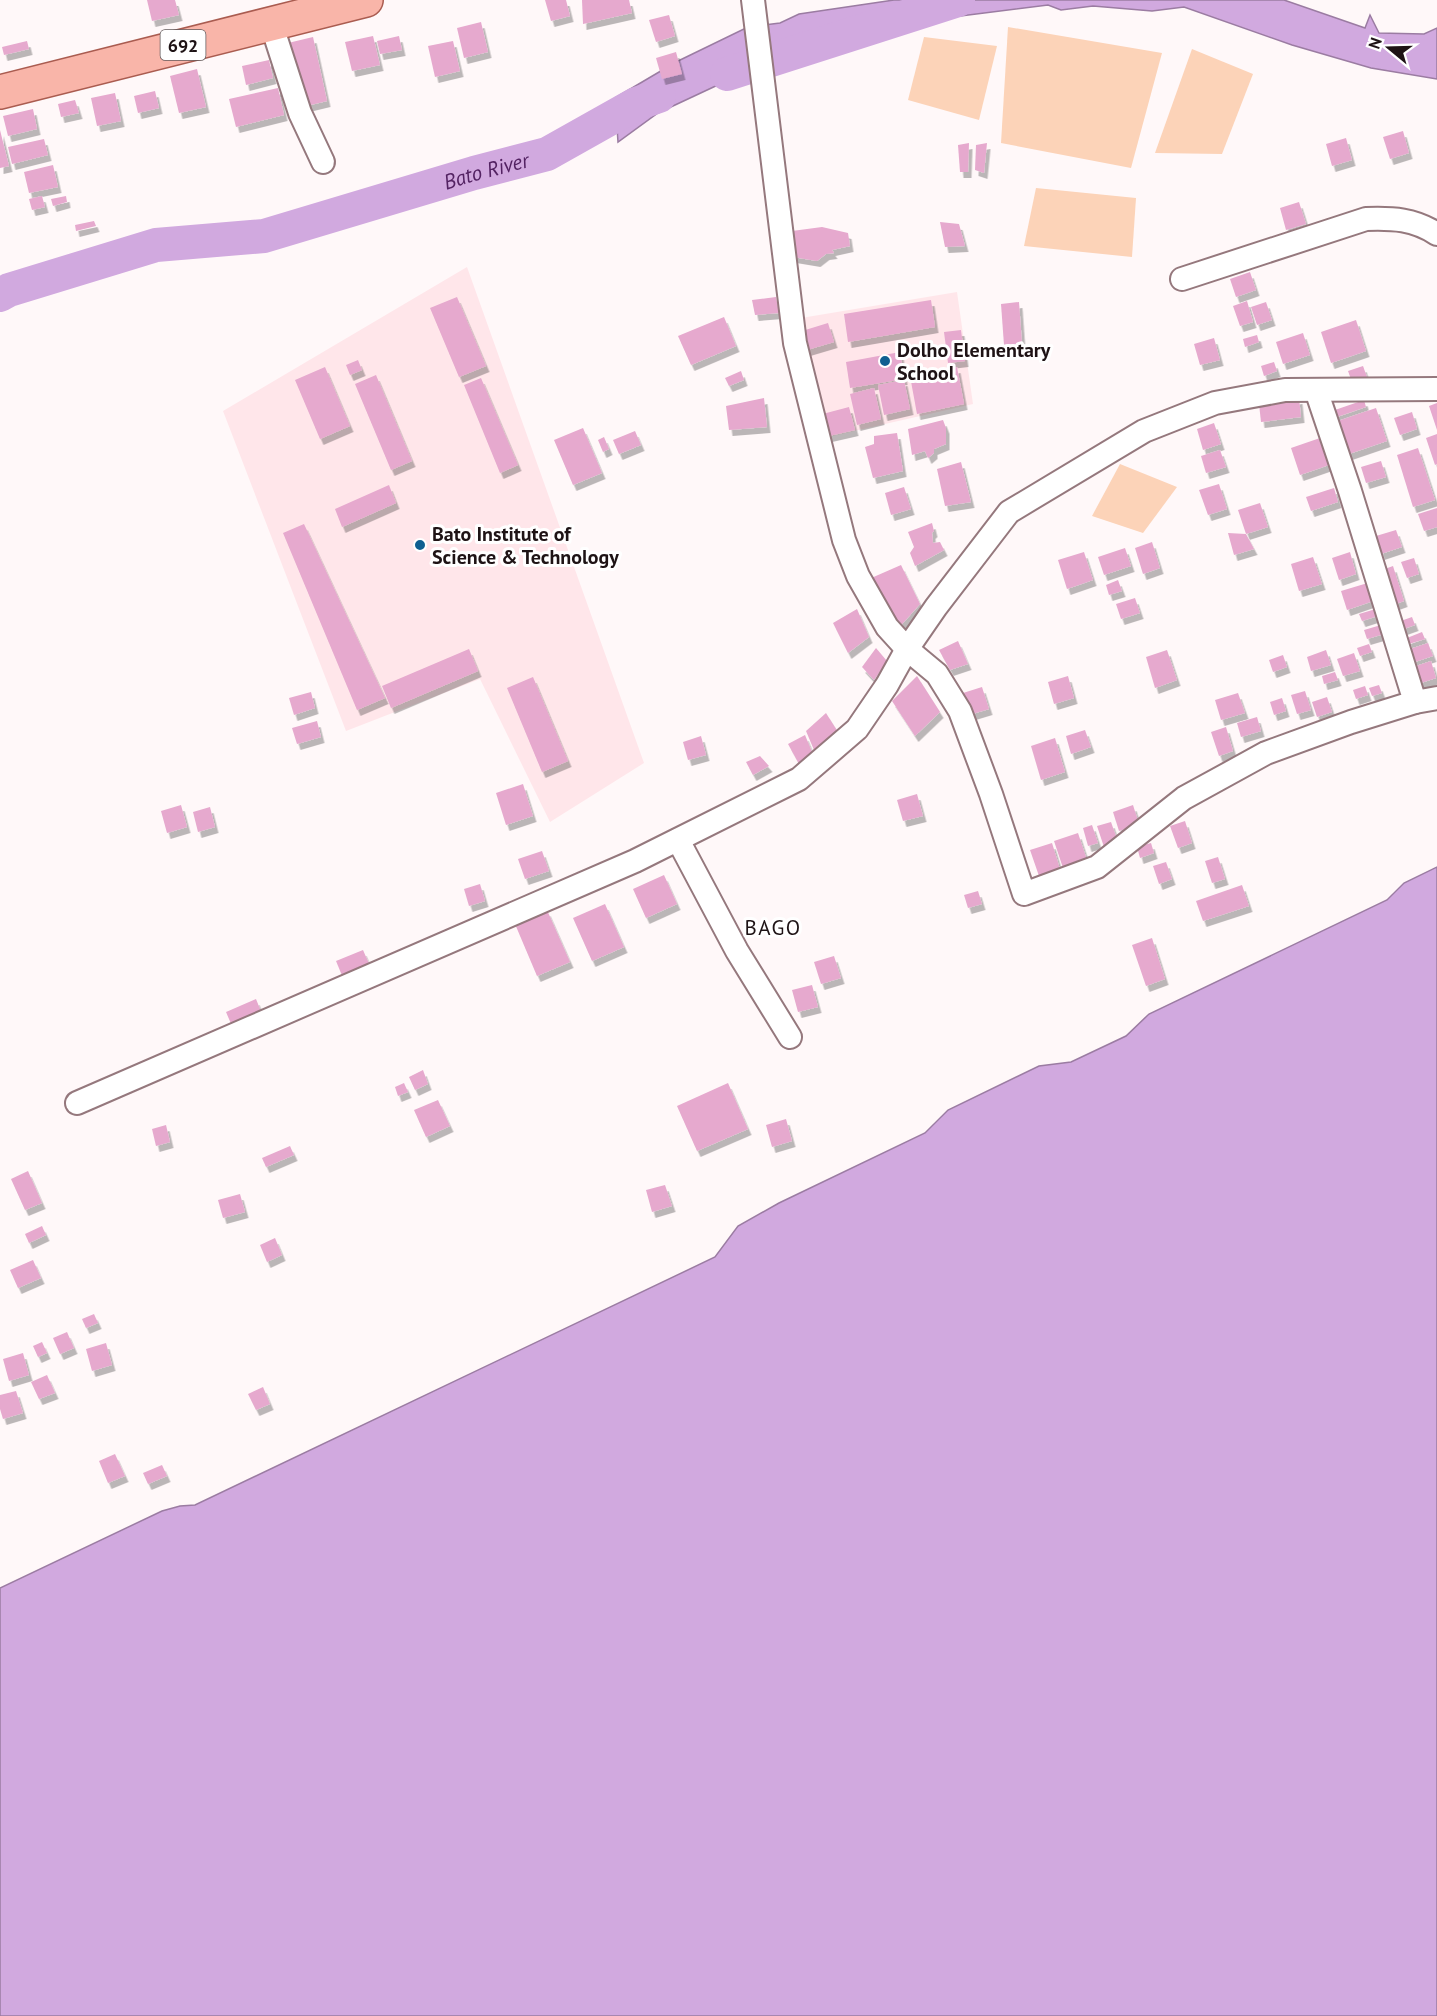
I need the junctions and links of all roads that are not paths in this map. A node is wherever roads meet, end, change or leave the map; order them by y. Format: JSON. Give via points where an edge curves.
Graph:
{"nodes":[{"id":1,"x":366,"y":0,"type":"edge"},
{"id":2,"x":753,"y":0,"type":"edge"},
{"id":3,"x":271,"y":23,"type":"junction"},
{"id":4,"x":0,"y":92,"type":"edge"},
{"id":5,"x":322,"y":162,"type":"dead end"},
{"id":6,"x":1437,"y":234,"type":"edge"},
{"id":7,"x":1182,"y":279,"type":"dead end"},
{"id":8,"x":1437,"y":389,"type":"edge"},
{"id":9,"x":1316,"y":390,"type":"junction"},
{"id":10,"x":907,"y":649,"type":"junction"},
{"id":11,"x":1426,"y":700,"type":"edge"},
{"id":12,"x":678,"y":840,"type":"junction"},
{"id":13,"x":790,"y":1037,"type":"dead end"},
{"id":14,"x":77,"y":1104,"type":"dead end"}],
"edges":[{"from":1,"to":3,"type":"main road","number":"692"},
{"from":2,"to":10,"type":"street","via":[[795,343],[844,540],[858,576],[888,627]]},
{"from":3,"to":4,"type":"main road","number":"692"},
{"from":3,"to":5,"type":"street","via":[[300,112]]},
{"from":6,"to":7,"type":"street","via":[[1394,218],[1366,219]]},
{"from":8,"to":9,"type":"street"},
{"from":9,"to":10,"type":"street","via":[[1285,390],[1215,403],[1144,431],[1009,512]]},
{"from":9,"to":11,"type":"street"},
{"from":10,"to":11,"type":"street","via":[[937,674],[960,711],[1024,894],[1097,867],[1184,798],[1266,753]]},
{"from":10,"to":12,"type":"street","via":[[858,729],[799,779]]},
{"from":12,"to":13,"type":"street","via":[[737,951]]},
{"from":12,"to":14,"type":"street"}]}
